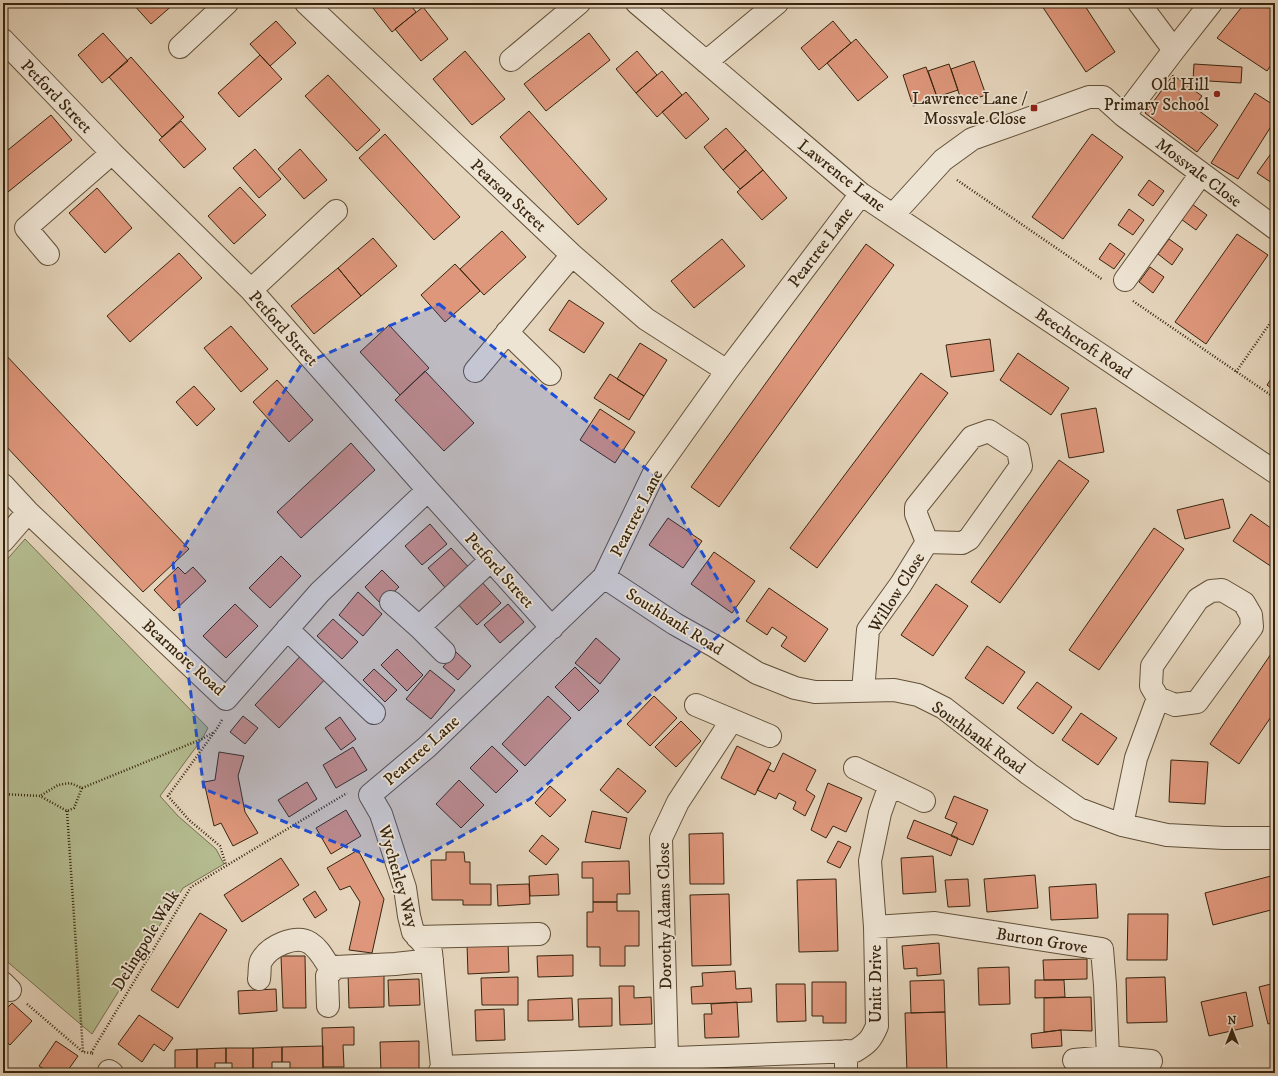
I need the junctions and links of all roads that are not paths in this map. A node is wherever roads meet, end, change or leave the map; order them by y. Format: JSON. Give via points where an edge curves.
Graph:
{"nodes":[{"id":1,"x":227,"y":3,"type":"edge"},
{"id":2,"x":306,"y":3,"type":"edge"},
{"id":3,"x":579,"y":3,"type":"edge"},
{"id":4,"x":637,"y":3,"type":"edge"},
{"id":5,"x":777,"y":3,"type":"edge"},
{"id":6,"x":1139,"y":3,"type":"edge"},
{"id":7,"x":1211,"y":3,"type":"edge"},
{"id":8,"x":3,"y":40,"type":"edge"},
{"id":9,"x":180,"y":47,"type":"dead end"},
{"id":10,"x":1174,"y":50,"type":"junction"},
{"id":11,"x":511,"y":60,"type":"dead end"},
{"id":12,"x":706,"y":62,"type":"junction"},
{"id":13,"x":1124,"y":116,"type":"junction"},
{"id":14,"x":112,"y":153,"type":"junction"},
{"id":15,"x":1201,"y":174,"type":"junction"},
{"id":16,"x":861,"y":194,"type":"junction"},
{"id":17,"x":336,"y":211,"type":"dead end"},
{"id":18,"x":893,"y":214,"type":"junction"},
{"id":19,"x":1275,"y":228,"type":"edge"},
{"id":20,"x":48,"y":254,"type":"dead end"},
{"id":21,"x":572,"y":255,"type":"junction"},
{"id":22,"x":1125,"y":280,"type":"dead end"},
{"id":23,"x":251,"y":290,"type":"junction"},
{"id":24,"x":507,"y":332,"type":"junction"},
{"id":25,"x":474,"y":371,"type":"dead end"},
{"id":26,"x":727,"y":371,"type":"junction"},
{"id":27,"x":550,"y":374,"type":"dead end"},
{"id":28,"x":1275,"y":472,"type":"edge"},
{"id":29,"x":3,"y":485,"type":"edge"},
{"id":30,"x":428,"y":490,"type":"junction"},
{"id":31,"x":28,"y":512,"type":"junction"},
{"id":32,"x":3,"y":541,"type":"edge"},
{"id":33,"x":927,"y":542,"type":"junction"},
{"id":34,"x":491,"y":560,"type":"junction"},
{"id":35,"x":604,"y":577,"type":"junction"},
{"id":36,"x":390,"y":602,"type":"dead end"},
{"id":37,"x":419,"y":627,"type":"junction"},
{"id":38,"x":552,"y":628,"type":"junction"},
{"id":39,"x":287,"y":629,"type":"junction"},
{"id":40,"x":444,"y":652,"type":"dead end"},
{"id":41,"x":863,"y":691,"type":"junction"},
{"id":42,"x":1158,"y":698,"type":"junction"},
{"id":43,"x":696,"y":705,"type":"dead end"},
{"id":44,"x":374,"y":713,"type":"dead end"},
{"id":45,"x":732,"y":720,"type":"junction"},
{"id":46,"x":770,"y":736,"type":"dead end"},
{"id":47,"x":855,"y":768,"type":"dead end"},
{"id":48,"x":890,"y":785,"type":"junction"},
{"id":49,"x":370,"y":795,"type":"joint"},
{"id":50,"x":924,"y":801,"type":"dead end"},
{"id":51,"x":1122,"y":825,"type":"junction"},
{"id":52,"x":1275,"y":838,"type":"edge"},
{"id":53,"x":875,"y":927,"type":"junction"},
{"id":54,"x":539,"y":934,"type":"dead end"},
{"id":55,"x":417,"y":937,"type":"junction"},
{"id":56,"x":432,"y":960,"type":"junction"},
{"id":57,"x":336,"y":967,"type":"junction"},
{"id":58,"x":259,"y":979,"type":"dead end"},
{"id":59,"x":328,"y":1006,"type":"dead end"},
{"id":60,"x":846,"y":1051,"type":"junction"},
{"id":61,"x":1108,"y":1057,"type":"junction"},
{"id":62,"x":667,"y":1058,"type":"junction"},
{"id":63,"x":1074,"y":1060,"type":"dead end"},
{"id":64,"x":1151,"y":1061,"type":"dead end"},
{"id":65,"x":693,"y":1065,"type":"edge"},
{"id":66,"x":546,"y":1068,"type":"edge"},
{"id":67,"x":440,"y":1070,"type":"edge"},
{"id":68,"x":846,"y":1073,"type":"edge"}],
"edges":[{"from":1,"to":9,"type":"street"},
{"from":2,"to":21,"type":"street","name":"Pearson Street"},
{"from":3,"to":11,"type":"street"},
{"from":4,"to":12,"type":"street","name":"Lawrence Lane"},
{"from":5,"to":12,"type":"street"},
{"from":6,"to":10,"type":"street"},
{"from":7,"to":10,"type":"street"},
{"from":8,"to":14,"type":"street","name":"Petford Street"},
{"from":10,"to":13,"type":"street"},
{"from":12,"to":16,"type":"street","name":"Lawrence Lane"},
{"from":13,"to":15,"type":"street","name":"Mossvale Close"},
{"from":13,"to":18,"type":"street","name":"Lawrence Lane","via":[[1103,97],[1089,97],[972,139],[943,160]]},
{"from":14,"to":20,"type":"street","via":[[26,228]]},
{"from":14,"to":23,"type":"street","name":"Petford Street"},
{"from":15,"to":19,"type":"street","name":"Mossvale Close"},
{"from":15,"to":22,"type":"street"},
{"from":16,"to":18,"type":"street","name":"Lawrence Lane"},
{"from":16,"to":26,"type":"street","name":"Peartree Lane"},
{"from":17,"to":23,"type":"street"},
{"from":18,"to":28,"type":"street","name":"Beechcroft Road"},
{"from":21,"to":24,"type":"street"},
{"from":21,"to":26,"type":"street","name":"Pearson Street","via":[[646,319]]},
{"from":23,"to":30,"type":"street","name":"Petford Street"},
{"from":24,"to":25,"type":"street"},
{"from":24,"to":27,"type":"street"},
{"from":26,"to":35,"type":"street","name":"Peartree Lane","via":[[653,475]]},
{"from":29,"to":31,"type":"street","name":"Bearmore Road"},
{"from":30,"to":34,"type":"street","name":"Petford Street"},
{"from":30,"to":39,"type":"street","name":"Bearmore Road","via":[[320,592]]},
{"from":31,"to":32,"type":"street"},
{"from":31,"to":39,"type":"street","name":"Bearmore Road","via":[[226,699]]},
{"from":33,"to":33,"type":"street","name":"Willow Close","via":[[916,514],[916,507],[972,437],[989,431],[1018,450],[1021,466],[969,539],[962,543]]},
{"from":33,"to":41,"type":"street","name":"Willow Close","via":[[868,630]]},
{"from":34,"to":37,"type":"street"},
{"from":34,"to":38,"type":"street","name":"Petford Street"},
{"from":35,"to":38,"type":"street","name":"Peartree Lane"},
{"from":35,"to":41,"type":"street","name":"Southbank Road","via":[[675,624],[757,673],[795,688],[815,692]]},
{"from":36,"to":37,"type":"street"},
{"from":37,"to":40,"type":"street"},
{"from":38,"to":49,"type":"street","name":"Peartree Lane","via":[[427,747]]},
{"from":39,"to":44,"type":"street"},
{"from":41,"to":51,"type":"street","name":"Southbank Road","via":[[894,690],[918,695],[944,708],[1079,809]]},
{"from":42,"to":42,"type":"street","via":[[1150,686],[1152,666],[1198,599],[1211,591],[1222,590],[1244,603],[1251,615],[1252,627],[1197,702],[1175,705]]},
{"from":42,"to":51,"type":"street","via":[[1136,758]]},
{"from":43,"to":45,"type":"street"},
{"from":45,"to":46,"type":"street"},
{"from":45,"to":62,"type":"street","name":"Dorothy Adams Close","via":[[678,802],[661,838]]},
{"from":47,"to":48,"type":"street"},
{"from":48,"to":50,"type":"street"},
{"from":48,"to":53,"type":"street","name":"Unitt Drive","via":[[880,813],[870,861]]},
{"from":49,"to":55,"type":"street","name":"Wycherley Way","via":[[381,814],[405,888],[413,932]]},
{"from":51,"to":52,"type":"street","name":"Southbank Road","via":[[1167,835]]},
{"from":53,"to":60,"type":"street","name":"Unitt Drive","via":[[878,1026],[868,1043],[855,1051]]},
{"from":53,"to":61,"type":"street","name":"Burton Grove","via":[[935,923],[1102,949]]},
{"from":54,"to":55,"type":"street"},
{"from":55,"to":56,"type":"street","name":"Wycherley Way","via":[[431,952]]},
{"from":56,"to":57,"type":"street"},
{"from":56,"to":67,"type":"street","name":"Wycherley Way"},
{"from":57,"to":58,"type":"street","via":[[328,965],[309,942],[292,940],[272,949],[261,961]]},
{"from":57,"to":59,"type":"street","via":[[326,976]]},
{"from":60,"to":65,"type":"street","name":"Unitt Drive"},
{"from":60,"to":68,"type":"street"},
{"from":61,"to":63,"type":"street"},
{"from":61,"to":64,"type":"street"},
{"from":62,"to":65,"type":"street","name":"Unitt Drive"},
{"from":62,"to":66,"type":"street","name":"Unitt Drive"},
{"from":66,"to":67,"type":"street","name":"Unitt Drive"}]}
